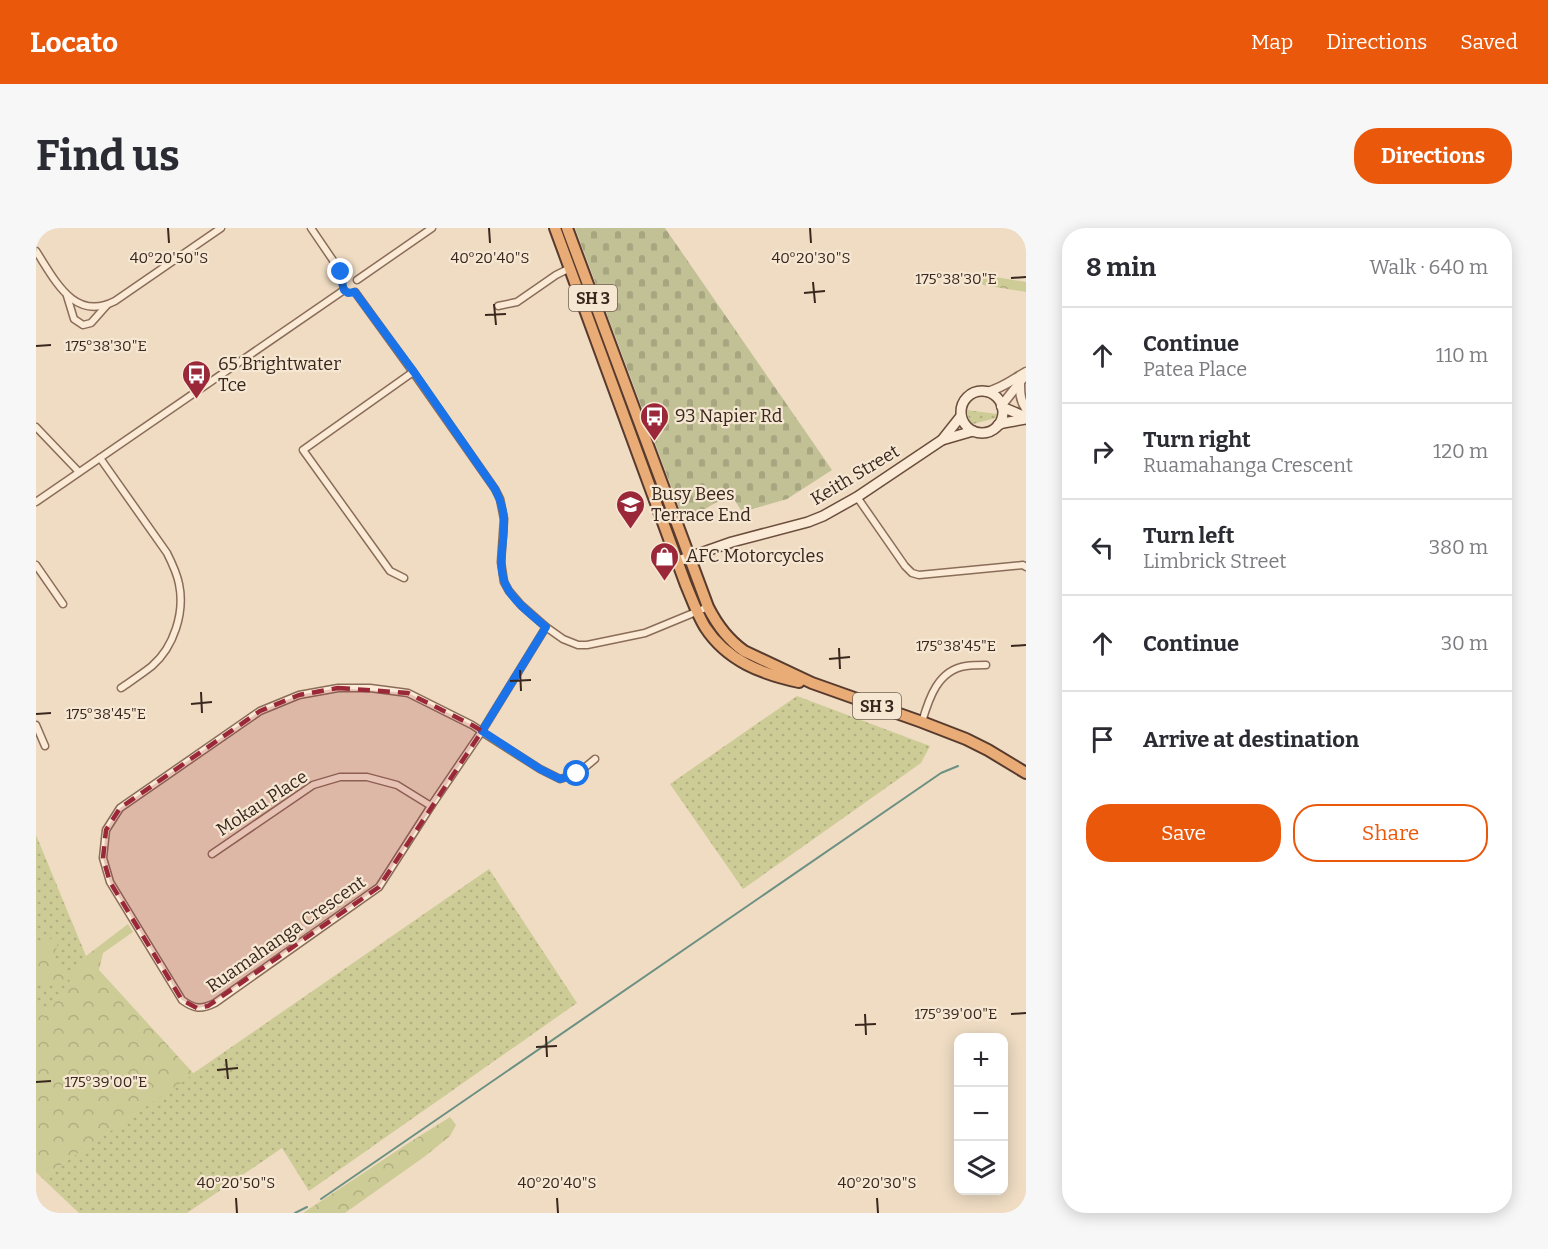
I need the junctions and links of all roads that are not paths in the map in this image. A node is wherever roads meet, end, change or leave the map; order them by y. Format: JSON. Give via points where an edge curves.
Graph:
{"nodes":[{"id":1,"x":221,"y":228,"type":"edge"},
{"id":2,"x":311,"y":228,"type":"edge"},
{"id":3,"x":432,"y":228,"type":"edge"},
{"id":4,"x":555,"y":228,"type":"edge"},
{"id":5,"x":567,"y":228,"type":"edge"},
{"id":6,"x":36,"y":251,"type":"edge"},
{"id":7,"x":570,"y":268,"type":"junction"},
{"id":8,"x":345,"y":278,"type":"junction"},
{"id":9,"x":357,"y":280,"type":"junction"},
{"id":10,"x":344,"y":290,"type":"junction"},
{"id":11,"x":355,"y":292,"type":"junction"},
{"id":12,"x":67,"y":296,"type":"junction"},
{"id":13,"x":108,"y":305,"type":"junction"},
{"id":14,"x":498,"y":306,"type":"dead end"},
{"id":15,"x":602,"y":339,"type":"junction"},
{"id":16,"x":414,"y":372,"type":"junction"},
{"id":17,"x":1024,"y":376,"type":"edge"},
{"id":18,"x":987,"y":393,"type":"junction"},
{"id":19,"x":1001,"y":406,"type":"junction"},
{"id":20,"x":1026,"y":409,"type":"edge"},
{"id":21,"x":962,"y":416,"type":"junction"},
{"id":22,"x":1026,"y":418,"type":"edge"},
{"id":23,"x":998,"y":425,"type":"junction"},
{"id":24,"x":36,"y":427,"type":"edge"},
{"id":25,"x":972,"y":431,"type":"junction"},
{"id":26,"x":942,"y":440,"type":"junction"},
{"id":27,"x":100,"y":458,"type":"junction"},
{"id":28,"x":80,"y":472,"type":"junction"},
{"id":29,"x":856,"y":497,"type":"junction"},
{"id":30,"x":36,"y":502,"type":"edge"},
{"id":31,"x":684,"y":559,"type":"junction"},
{"id":32,"x":36,"y":566,"type":"edge"},
{"id":33,"x":1026,"y":567,"type":"edge"},
{"id":34,"x":404,"y":578,"type":"dead end"},
{"id":35,"x":63,"y":604,"type":"dead end"},
{"id":36,"x":708,"y":607,"type":"junction"},
{"id":37,"x":697,"y":611,"type":"junction"},
{"id":38,"x":546,"y":627,"type":"junction"},
{"id":39,"x":986,"y":665,"type":"dead end"},
{"id":40,"x":812,"y":683,"type":"junction"},
{"id":41,"x":121,"y":688,"type":"dead end"},
{"id":42,"x":922,"y":722,"type":"junction"},
{"id":43,"x":36,"y":725,"type":"edge"},
{"id":44,"x":482,"y":731,"type":"junction"},
{"id":45,"x":45,"y":746,"type":"dead end"},
{"id":46,"x":595,"y":759,"type":"dead end"},
{"id":47,"x":1026,"y":773,"type":"edge"},
{"id":48,"x":430,"y":806,"type":"junction"},
{"id":49,"x":212,"y":854,"type":"dead end"}],
"edges":[{"from":1,"to":13,"type":"street"},
{"from":2,"to":8,"type":"street"},
{"from":3,"to":9,"type":"street"},
{"from":4,"to":7,"type":"highway","number":"SH 3"},
{"from":5,"to":15,"type":"highway","number":"SH 3"},
{"from":6,"to":12,"type":"street"},
{"from":7,"to":14,"type":"street","via":[[517,302]]},
{"from":7,"to":15,"type":"highway","number":"SH 3"},
{"from":8,"to":9,"type":"street"},
{"from":8,"to":10,"type":"street"},
{"from":9,"to":11,"type":"street"},
{"from":10,"to":11,"type":"street"},
{"from":10,"to":27,"type":"street"},
{"from":11,"to":16,"type":"street"},
{"from":12,"to":13,"type":"street","via":[[91,307]]},
{"from":12,"to":13,"type":"street","via":[[74,319],[83,325],[91,323]]},
{"from":15,"to":31,"type":"highway","number":"SH 3"},
{"from":16,"to":34,"type":"street","via":[[303,450],[390,571]]},
{"from":16,"to":38,"type":"street","via":[[500,499],[504,519],[504,582],[515,599]]},
{"from":17,"to":18,"type":"street"},
{"from":17,"to":19,"type":"street"},
{"from":17,"to":20,"type":"street","via":[[1020,391]]},
{"from":18,"to":19,"type":"main road"},
{"from":18,"to":21,"type":"main road","via":[[977,392],[969,397],[962,406]]},
{"from":19,"to":22,"type":"main road"},
{"from":19,"to":23,"type":"main road"},
{"from":21,"to":25,"type":"main road"},
{"from":21,"to":26,"type":"main road","name":"Keith Street"},
{"from":22,"to":23,"type":"main road"},
{"from":23,"to":25,"type":"main road","via":[[989,432]]},
{"from":24,"to":28,"type":"street"},
{"from":25,"to":26,"type":"main road","name":"Keith Street"},
{"from":26,"to":29,"type":"main road","name":"Keith Street"},
{"from":27,"to":28,"type":"street"},
{"from":27,"to":41,"type":"street","via":[[167,553],[174,566],[181,601],[175,631],[163,654]]},
{"from":28,"to":30,"type":"street"},
{"from":29,"to":31,"type":"main road","name":"Keith Street","via":[[808,522]]},
{"from":29,"to":33,"type":"street","via":[[912,573]]},
{"from":31,"to":36,"type":"highway","number":"SH 3"},
{"from":31,"to":37,"type":"highway","number":"SH 3"},
{"from":32,"to":35,"type":"street"},
{"from":36,"to":37,"type":"street"},
{"from":36,"to":40,"type":"highway","number":"SH 3","via":[[716,624],[735,645]]},
{"from":37,"to":38,"type":"street","via":[[645,633],[587,645],[570,643]]},
{"from":37,"to":40,"type":"highway","number":"SH 3","via":[[714,639],[740,662],[753,669]]},
{"from":38,"to":44,"type":"street","name":"Ruamahanga Crescent"},
{"from":39,"to":42,"type":"street","via":[[965,666],[940,679]]},
{"from":40,"to":42,"type":"highway","number":"SH 3"},
{"from":42,"to":47,"type":"highway","number":"SH 3","via":[[974,742]]},
{"from":43,"to":45,"type":"street"},
{"from":44,"to":46,"type":"street","via":[[560,779],[577,774]]},
{"from":44,"to":48,"type":"street","name":"Ruamahanga Crescent"},
{"from":44,"to":48,"type":"street","name":"Ruamahanga Crescent","via":[[408,693],[338,688],[299,695],[260,711],[120,808],[106,830],[103,858],[110,882],[182,1000],[203,1008],[379,887]]},
{"from":48,"to":49,"type":"street","name":"Mokau Place","via":[[397,785],[367,777],[340,777],[313,785]]}]}
